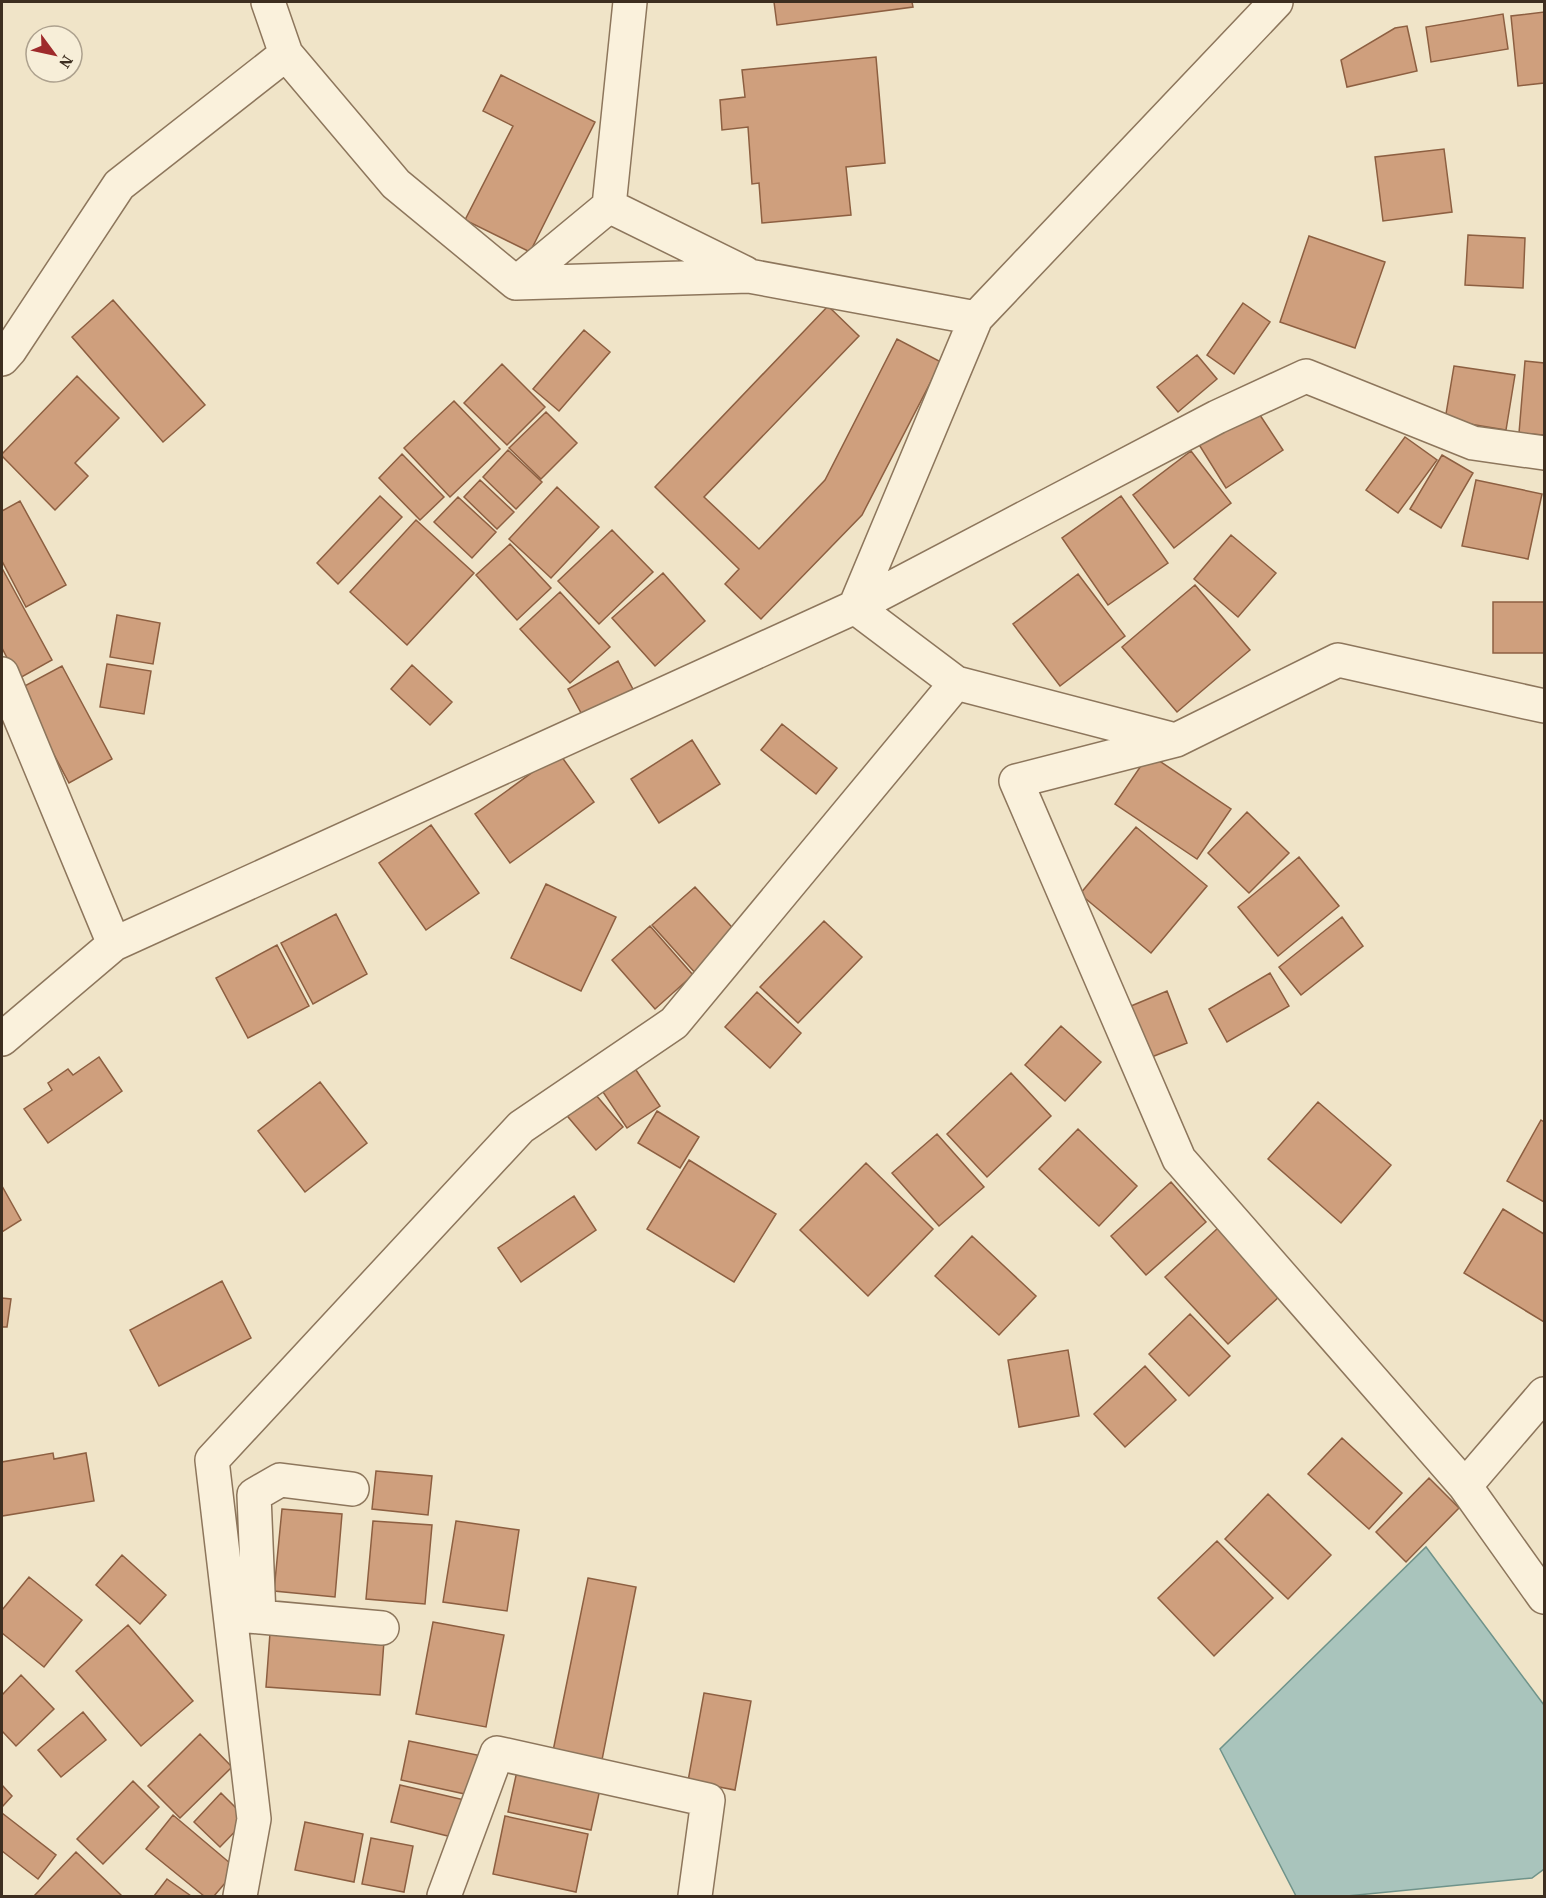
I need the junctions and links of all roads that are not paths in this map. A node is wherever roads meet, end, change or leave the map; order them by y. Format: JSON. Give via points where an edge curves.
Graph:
{"nodes":[{"id":1,"x":268,"y":2,"type":"edge"},
{"id":2,"x":630,"y":2,"type":"edge"},
{"id":3,"x":1276,"y":2,"type":"edge"},
{"id":4,"x":286,"y":54,"type":"junction"},
{"id":5,"x":609,"y":206,"type":"junction"},
{"id":6,"x":749,"y":276,"type":"junction"},
{"id":7,"x":516,"y":283,"type":"junction"},
{"id":8,"x":976,"y":318,"type":"junction"},
{"id":9,"x":2,"y":359,"type":"edge"},
{"id":10,"x":1545,"y":453,"type":"edge"},
{"id":11,"x":855,"y":607,"type":"junction"},
{"id":12,"x":2,"y":674,"type":"edge"},
{"id":13,"x":956,"y":683,"type":"junction"},
{"id":14,"x":1545,"y":706,"type":"edge"},
{"id":15,"x":1176,"y":740,"type":"junction"},
{"id":16,"x":114,"y":944,"type":"junction"},
{"id":17,"x":2,"y":1039,"type":"edge"},
{"id":18,"x":1545,"y":1394,"type":"edge"},
{"id":19,"x":1465,"y":1486,"type":"junction"},
{"id":20,"x":352,"y":1489,"type":"dead end"},
{"id":21,"x":1545,"y":1597,"type":"edge"},
{"id":22,"x":245,"y":1616,"type":"junction"},
{"id":23,"x":382,"y":1628,"type":"dead end"},
{"id":24,"x":240,"y":1896,"type":"edge"},
{"id":25,"x":444,"y":1896,"type":"edge"},
{"id":26,"x":695,"y":1896,"type":"edge"}],
"edges":[{"from":1,"to":4,"type":"street"},
{"from":2,"to":5,"type":"street"},
{"from":3,"to":8,"type":"street"},
{"from":4,"to":7,"type":"street","via":[[396,184]]},
{"from":4,"to":9,"type":"street","via":[[119,185]]},
{"from":5,"to":6,"type":"street"},
{"from":5,"to":7,"type":"street"},
{"from":6,"to":7,"type":"street"},
{"from":6,"to":8,"type":"street"},
{"from":8,"to":11,"type":"street"},
{"from":10,"to":11,"type":"street","via":[[1473,443],[1306,376],[1216,417]]},
{"from":11,"to":13,"type":"street"},
{"from":11,"to":16,"type":"street"},
{"from":12,"to":16,"type":"street"},
{"from":13,"to":15,"type":"street"},
{"from":13,"to":22,"type":"street","via":[[674,1023],[521,1126],[212,1460]]},
{"from":14,"to":15,"type":"street","via":[[1338,660]]},
{"from":15,"to":19,"type":"street","via":[[1016,781],[1179,1159]]},
{"from":16,"to":17,"type":"street"},
{"from":18,"to":19,"type":"street"},
{"from":19,"to":21,"type":"street"},
{"from":20,"to":22,"type":"street","via":[[280,1480],[254,1495]]},
{"from":22,"to":23,"type":"street"},
{"from":22,"to":24,"type":"street","via":[[254,1819]]},
{"from":25,"to":26,"type":"street","via":[[497,1753],[708,1800]]}]}
